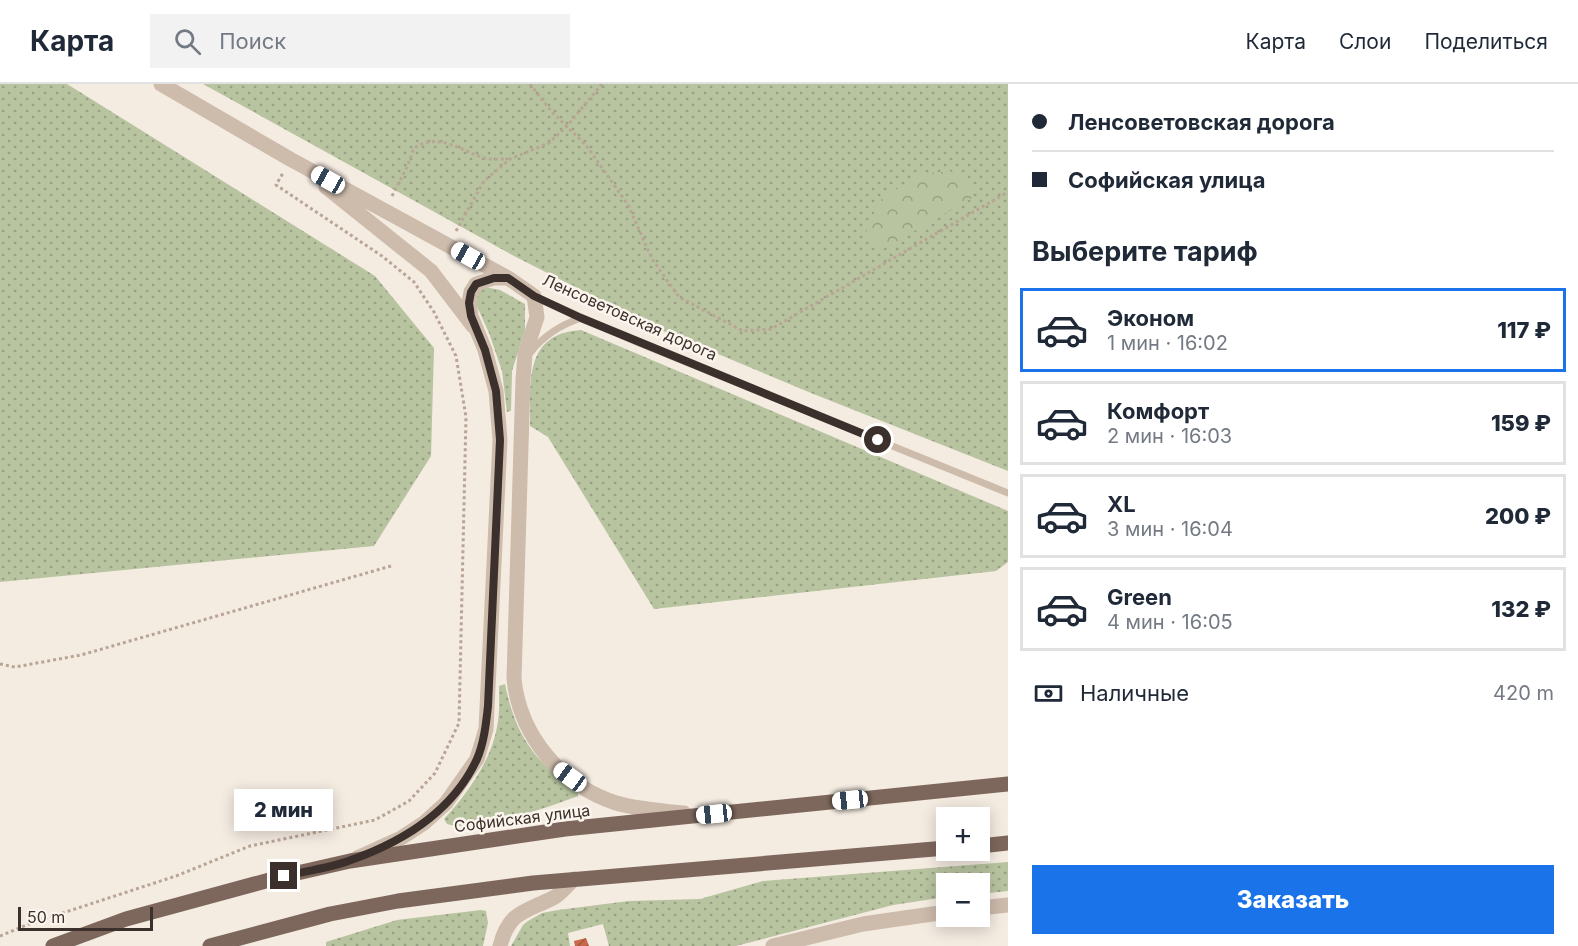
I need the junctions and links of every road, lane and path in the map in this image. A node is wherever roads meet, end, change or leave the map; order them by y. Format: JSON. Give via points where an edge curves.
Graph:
{"nodes":[{"id":1,"x":160,"y":84,"type":"edge"},
{"id":2,"x":530,"y":84,"type":"edge"},
{"id":3,"x":602,"y":84,"type":"edge"},
{"id":4,"x":567,"y":126,"type":"junction"},
{"id":5,"x":290,"y":159,"type":"junction"},
{"id":6,"x":510,"y":159,"type":"junction"},
{"id":7,"x":1008,"y":192,"type":"edge"},
{"id":8,"x":385,"y":211,"type":"junction"},
{"id":9,"x":448,"y":245,"type":"junction"},
{"id":10,"x":508,"y":278,"type":"junction"},
{"id":11,"x":534,"y":296,"type":"junction"},
{"id":12,"x":581,"y":318,"type":"junction"},
{"id":13,"x":478,"y":334,"type":"junction"},
{"id":14,"x":524,"y":366,"type":"junction"},
{"id":15,"x":1008,"y":493,"type":"edge"},
{"id":16,"x":391,"y":566,"type":"dead end"},
{"id":17,"x":0,"y":664,"type":"edge"},
{"id":18,"x":1008,"y":784,"type":"edge"},
{"id":19,"x":714,"y":814,"type":"junction"},
{"id":20,"x":1008,"y":843,"type":"edge"},
{"id":21,"x":990,"y":845,"type":"edge"},
{"id":22,"x":936,"y":849,"type":"edge"},
{"id":23,"x":350,"y":861,"type":"junction"},
{"id":24,"x":574,"y":879,"type":"junction"},
{"id":25,"x":1008,"y":905,"type":"edge"},
{"id":26,"x":990,"y":907,"type":"edge"},
{"id":27,"x":936,"y":913,"type":"edge"},
{"id":28,"x":0,"y":936,"type":"edge"},
{"id":29,"x":52,"y":946,"type":"edge"},
{"id":30,"x":210,"y":946,"type":"edge"},
{"id":31,"x":500,"y":946,"type":"edge"},
{"id":32,"x":773,"y":946,"type":"edge"}],
"edges":[{"from":1,"to":5,"type":"street","name":"Ленсоветовская дорога"},
{"from":2,"to":4,"type":"path"},
{"from":3,"to":4,"type":"path"},
{"from":4,"to":6,"type":"path","via":[[549,143]]},
{"from":4,"to":7,"type":"path","via":[[586,145],[628,205],[652,260],[679,297],[743,331],[771,328]]},
{"from":5,"to":8,"type":"street","name":"Ленсоветовская дорога"},
{"from":5,"to":13,"type":"street","via":[[431,271]]},
{"from":5,"to":28,"type":"path","via":[[276,185],[414,282],[456,356],[466,417],[459,723],[435,773],[409,801],[375,820],[250,846],[176,876]]},
{"from":6,"to":8,"type":"path","via":[[487,159],[442,142],[425,141],[414,148]]},
{"from":6,"to":9,"type":"path","via":[[484,181]]},
{"from":8,"to":9,"type":"street","name":"Ленсоветовская дорога"},
{"from":9,"to":10,"type":"street","name":"Ленсоветовская дорога"},
{"from":10,"to":11,"type":"street","name":"Ленсоветовская дорога"},
{"from":10,"to":13,"type":"street","via":[[484,280],[471,292],[471,316]]},
{"from":11,"to":12,"type":"lane","name":"Ленсоветовская дорога"},
{"from":11,"to":14,"type":"street","via":[[537,317]]},
{"from":12,"to":14,"type":"lane","via":[[552,331],[532,350]]},
{"from":12,"to":15,"type":"lane","name":"Ленсоветовская дорога"},
{"from":13,"to":23,"type":"street","via":[[496,391],[500,440],[486,729],[477,759],[446,803],[401,838]]},
{"from":14,"to":19,"type":"street","via":[[514,679],[522,718],[559,770],[599,795],[668,812]]},
{"from":16,"to":17,"type":"path","via":[[81,655],[15,667]]},
{"from":18,"to":19,"type":"main road","name":"Софийская улица"},
{"from":19,"to":23,"type":"main road","name":"Софийская улица","via":[[565,829]]},
{"from":20,"to":21,"type":"main road"},
{"from":22,"to":24,"type":"main road"},
{"from":23,"to":29,"type":"main road","name":"Софийская улица","via":[[126,919]]},
{"from":24,"to":30,"type":"main road","via":[[398,901],[330,914]]},
{"from":24,"to":31,"type":"street","via":[[555,897],[513,918]]},
{"from":25,"to":26,"type":"street"},
{"from":27,"to":32,"type":"street","via":[[863,924]]}]}
